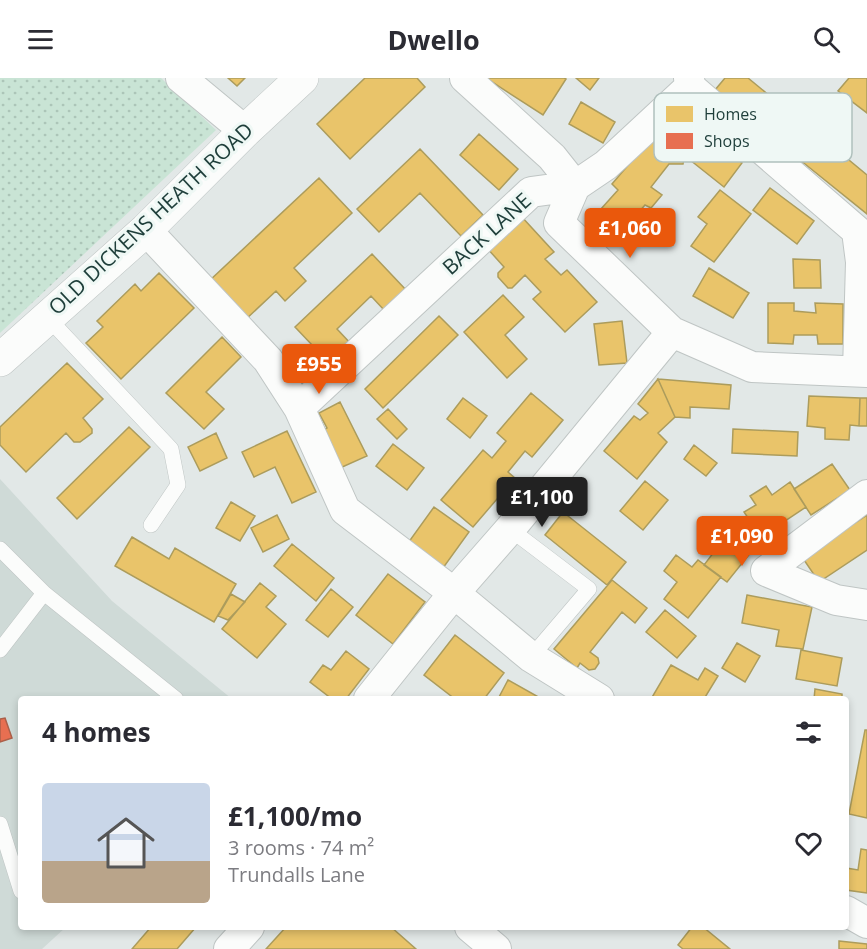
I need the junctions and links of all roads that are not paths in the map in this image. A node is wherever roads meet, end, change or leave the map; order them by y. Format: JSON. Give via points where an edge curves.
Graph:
{"nodes":[{"id":1,"x":181,"y":78,"type":"edge"},
{"id":2,"x":302,"y":78,"type":"edge"},
{"id":3,"x":465,"y":78,"type":"edge"},
{"id":4,"x":689,"y":83,"type":"edge"},
{"id":5,"x":700,"y":93,"type":"edge"},
{"id":6,"x":654,"y":118,"type":"edge"},
{"id":7,"x":245,"y":131,"type":"junction"},
{"id":8,"x":779,"y":162,"type":"edge"},
{"id":9,"x":575,"y":186,"type":"junction"},
{"id":10,"x":146,"y":230,"type":"junction"},
{"id":11,"x":47,"y":317,"type":"junction"},
{"id":12,"x":672,"y":332,"type":"junction"},
{"id":13,"x":0,"y":360,"type":"edge"},
{"id":14,"x":863,"y":372,"type":"edge"},
{"id":15,"x":299,"y":408,"type":"junction"},
{"id":16,"x":867,"y":495,"type":"edge"},
{"id":17,"x":151,"y":525,"type":"dead end"},
{"id":18,"x":510,"y":529,"type":"junction"},
{"id":19,"x":0,"y":549,"type":"edge"},
{"id":20,"x":454,"y":592,"type":"junction"},
{"id":21,"x":44,"y":593,"type":"junction"},
{"id":22,"x":867,"y":605,"type":"edge"},
{"id":23,"x":0,"y":650,"type":"edge"},
{"id":24,"x":531,"y":657,"type":"junction"},
{"id":25,"x":172,"y":696,"type":"edge"},
{"id":26,"x":371,"y":696,"type":"edge"},
{"id":27,"x":594,"y":696,"type":"edge"},
{"id":28,"x":0,"y":824,"type":"edge"},
{"id":29,"x":18,"y":881,"type":"edge"},
{"id":30,"x":849,"y":913,"type":"edge"},
{"id":31,"x":867,"y":922,"type":"edge"},
{"id":32,"x":246,"y":930,"type":"edge"},
{"id":33,"x":474,"y":930,"type":"edge"},
{"id":34,"x":229,"y":949,"type":"edge"},
{"id":35,"x":496,"y":949,"type":"edge"}],
"edges":[{"from":1,"to":7,"type":"street"},
{"from":2,"to":7,"type":"street","name":"OLD DICKENS HEATH ROAD"},
{"from":3,"to":9,"type":"street","via":[[552,157]]},
{"from":4,"to":5,"type":"street"},
{"from":6,"to":9,"type":"street","name":"BACK LANE","via":[[606,165]]},
{"from":7,"to":10,"type":"street","name":"OLD DICKENS HEATH ROAD"},
{"from":8,"to":14,"type":"street","via":[[857,231]]},
{"from":9,"to":12,"type":"street","via":[[559,223]]},
{"from":9,"to":15,"type":"street","name":"BACK LANE","via":[[531,192]]},
{"from":10,"to":11,"type":"street","name":"OLD DICKENS HEATH ROAD"},
{"from":10,"to":15,"type":"street","via":[[268,360]]},
{"from":11,"to":13,"type":"street","name":"OLD DICKENS HEATH ROAD"},
{"from":11,"to":17,"type":"lane","via":[[171,449],[178,485]]},
{"from":12,"to":14,"type":"street","via":[[752,367]]},
{"from":12,"to":18,"type":"street"},
{"from":15,"to":20,"type":"street","via":[[345,510]]},
{"from":16,"to":22,"type":"street","via":[[766,571],[836,600]]},
{"from":18,"to":20,"type":"street"},
{"from":18,"to":24,"type":"lane","via":[[589,589]]},
{"from":19,"to":21,"type":"lane"},
{"from":20,"to":24,"type":"street"},
{"from":20,"to":26,"type":"street"},
{"from":21,"to":23,"type":"lane"},
{"from":21,"to":25,"type":"lane"},
{"from":24,"to":27,"type":"street"},
{"from":28,"to":29,"type":"lane"},
{"from":30,"to":31,"type":"street"},
{"from":32,"to":34,"type":"street"},
{"from":33,"to":35,"type":"street"}]}
